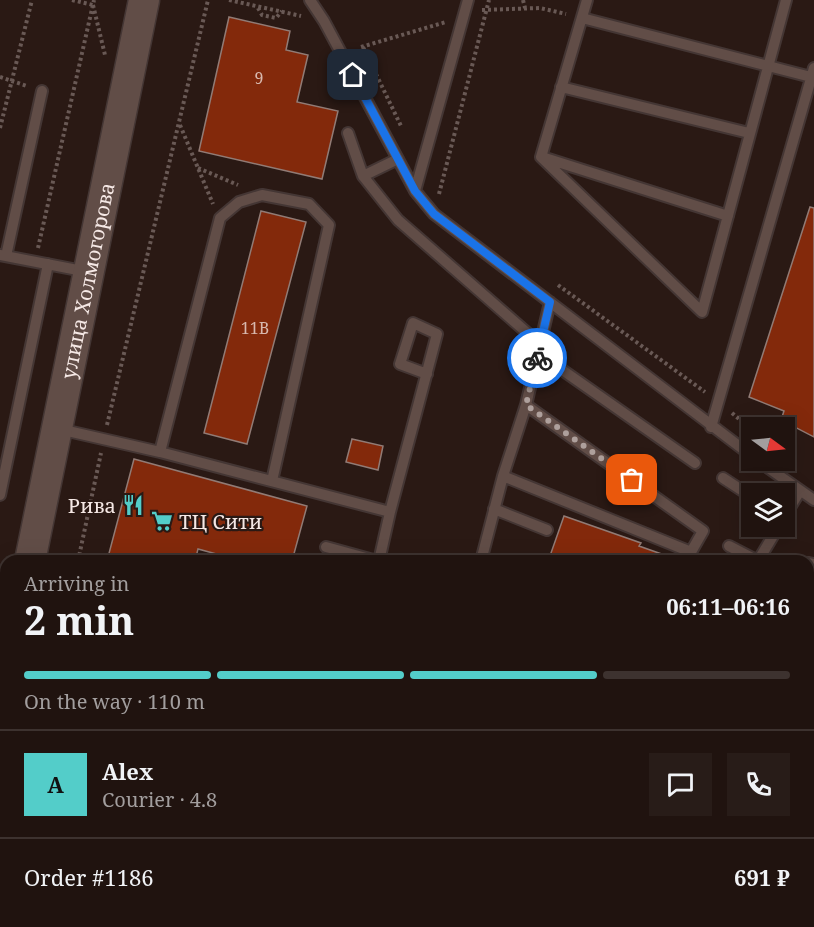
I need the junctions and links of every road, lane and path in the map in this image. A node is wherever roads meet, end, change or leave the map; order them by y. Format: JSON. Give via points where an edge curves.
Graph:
{"nodes":[{"id":1,"x":32,"y":0,"type":"edge"},
{"id":2,"x":72,"y":0,"type":"edge"},
{"id":3,"x":144,"y":0,"type":"edge"},
{"id":4,"x":208,"y":0,"type":"edge"},
{"id":5,"x":229,"y":0,"type":"edge"},
{"id":6,"x":310,"y":0,"type":"edge"},
{"id":7,"x":468,"y":0,"type":"edge"},
{"id":8,"x":489,"y":0,"type":"edge"},
{"id":9,"x":523,"y":0,"type":"edge"},
{"id":10,"x":587,"y":0,"type":"edge"},
{"id":11,"x":786,"y":0,"type":"edge"},
{"id":12,"x":94,"y":3,"type":"edge"},
{"id":13,"x":258,"y":7,"type":"junction"},
{"id":14,"x":525,"y":8,"type":"dead end"},
{"id":15,"x":276,"y":10,"type":"dead end"},
{"id":16,"x":282,"y":11,"type":"dead end"},
{"id":17,"x":582,"y":18,"type":"junction"},
{"id":18,"x":363,"y":47,"type":"dead end"},
{"id":19,"x":767,"y":66,"type":"junction"},
{"id":20,"x":813,"y":73,"type":"edge"},
{"id":21,"x":0,"y":77,"type":"edge"},
{"id":22,"x":12,"y":80,"type":"junction"},
{"id":23,"x":561,"y":87,"type":"junction"},
{"id":24,"x":42,"y":91,"type":"joint"},
{"id":25,"x":180,"y":125,"type":"junction"},
{"id":26,"x":0,"y":128,"type":"edge"},
{"id":27,"x":402,"y":129,"type":"dead end"},
{"id":28,"x":348,"y":133,"type":"dead end"},
{"id":29,"x":749,"y":133,"type":"junction"},
{"id":30,"x":541,"y":157,"type":"junction"},
{"id":31,"x":398,"y":159,"type":"junction"},
{"id":32,"x":197,"y":168,"type":"junction"},
{"id":33,"x":422,"y":168,"type":"junction"},
{"id":34,"x":363,"y":176,"type":"junction"},
{"id":35,"x":415,"y":191,"type":"junction"},
{"id":36,"x":262,"y":195,"type":"junction"},
{"id":37,"x":728,"y":216,"type":"junction"},
{"id":38,"x":220,"y":218,"type":"junction"},
{"id":39,"x":3,"y":255,"type":"edge"},
{"id":40,"x":34,"y":261,"type":"junction"},
{"id":41,"x":48,"y":264,"type":"junction"},
{"id":42,"x":89,"y":273,"type":"junction"},
{"id":43,"x":554,"y":282,"type":"dead end"},
{"id":44,"x":550,"y":302,"type":"junction"},
{"id":45,"x":539,"y":349,"type":"junction"},
{"id":46,"x":427,"y":374,"type":"junction"},
{"id":47,"x":718,"y":402,"type":"junction"},
{"id":48,"x":526,"y":405,"type":"junction"},
{"id":49,"x":741,"y":421,"type":"edge"},
{"id":50,"x":711,"y":427,"type":"junction"},
{"id":51,"x":57,"y":428,"type":"junction"},
{"id":52,"x":104,"y":439,"type":"junction"},
{"id":53,"x":741,"y":448,"type":"edge"},
{"id":54,"x":160,"y":452,"type":"junction"},
{"id":55,"x":695,"y":463,"type":"dead end"},
{"id":56,"x":772,"y":471,"type":"edge"},
{"id":57,"x":503,"y":476,"type":"junction"},
{"id":58,"x":723,"y":478,"type":"dead end"},
{"id":59,"x":272,"y":481,"type":"junction"},
{"id":60,"x":741,"y":489,"type":"edge"},
{"id":61,"x":800,"y":491,"type":"junction"},
{"id":62,"x":0,"y":495,"type":"edge"},
{"id":63,"x":795,"y":499,"type":"edge"},
{"id":64,"x":814,"y":500,"type":"edge"},
{"id":65,"x":494,"y":509,"type":"junction"},
{"id":66,"x":390,"y":512,"type":"junction"},
{"id":67,"x":547,"y":530,"type":"dead end"},
{"id":68,"x":772,"y":537,"type":"edge"},
{"id":69,"x":729,"y":546,"type":"dead end"},
{"id":70,"x":326,"y":547,"type":"dead end"},
{"id":71,"x":31,"y":555,"type":"edge"},
{"id":72,"x":79,"y":555,"type":"edge"},
{"id":73,"x":356,"y":555,"type":"edge"},
{"id":74,"x":379,"y":555,"type":"edge"},
{"id":75,"x":482,"y":555,"type":"edge"},
{"id":76,"x":746,"y":555,"type":"edge"},
{"id":77,"x":762,"y":555,"type":"edge"}],
"edges":[{"from":1,"to":22,"type":"path"},
{"from":2,"to":12,"type":"path"},
{"from":3,"to":42,"type":"main road","name":"улица Холмогорова"},
{"from":4,"to":25,"type":"path"},
{"from":5,"to":13,"type":"path"},
{"from":6,"to":31,"type":"lane"},
{"from":7,"to":33,"type":"lane"},
{"from":8,"to":33,"type":"path","via":[[438,198]]},
{"from":9,"to":14,"type":"path"},
{"from":10,"to":17,"type":"lane"},
{"from":11,"to":19,"type":"lane"},
{"from":12,"to":40,"type":"path"},
{"from":13,"to":15,"type":"path"},
{"from":13,"to":16,"type":"path","via":[[262,15],[276,18]]},
{"from":17,"to":19,"type":"lane"},
{"from":17,"to":23,"type":"lane"},
{"from":18,"to":27,"type":"path"},
{"from":19,"to":20,"type":"lane"},
{"from":19,"to":29,"type":"lane"},
{"from":20,"to":47,"type":"lane"},
{"from":21,"to":22,"type":"path"},
{"from":22,"to":24,"type":"path"},
{"from":22,"to":26,"type":"path"},
{"from":23,"to":29,"type":"lane"},
{"from":23,"to":30,"type":"lane"},
{"from":24,"to":39,"type":"lane"},
{"from":25,"to":32,"type":"path"},
{"from":25,"to":52,"type":"path"},
{"from":28,"to":34,"type":"lane"},
{"from":29,"to":37,"type":"lane"},
{"from":30,"to":37,"type":"lane"},
{"from":30,"to":37,"type":"lane","via":[[702,312]]},
{"from":31,"to":34,"type":"lane"},
{"from":31,"to":35,"type":"lane"},
{"from":32,"to":36,"type":"path"},
{"from":32,"to":38,"type":"path"},
{"from":33,"to":35,"type":"lane"},
{"from":34,"to":45,"type":"lane","via":[[398,220]]},
{"from":35,"to":44,"type":"lane","via":[[434,214]]},
{"from":36,"to":38,"type":"lane","via":[[238,202]]},
{"from":36,"to":59,"type":"lane","via":[[309,204],[329,225]]},
{"from":38,"to":54,"type":"lane"},
{"from":39,"to":40,"type":"lane"},
{"from":40,"to":41,"type":"lane"},
{"from":41,"to":42,"type":"lane"},
{"from":41,"to":62,"type":"lane"},
{"from":42,"to":51,"type":"main road","name":"улица Холмогорова"},
{"from":43,"to":47,"type":"path"},
{"from":44,"to":45,"type":"lane"},
{"from":44,"to":50,"type":"lane"},
{"from":45,"to":48,"type":"lane"},
{"from":45,"to":55,"type":"lane"},
{"from":46,"to":46,"type":"lane","via":[[400,364],[413,323],[437,334]]},
{"from":46,"to":66,"type":"lane"},
{"from":47,"to":49,"type":"path"},
{"from":47,"to":50,"type":"lane"},
{"from":48,"to":57,"type":"lane"},
{"from":48,"to":57,"type":"lane","via":[[703,531],[691,552]]},
{"from":50,"to":53,"type":"lane"},
{"from":51,"to":52,"type":"lane"},
{"from":51,"to":71,"type":"main road","name":"улица Холмогорова"},
{"from":52,"to":54,"type":"lane"},
{"from":52,"to":72,"type":"path"},
{"from":54,"to":59,"type":"lane"},
{"from":56,"to":61,"type":"lane"},
{"from":57,"to":65,"type":"lane"},
{"from":58,"to":60,"type":"lane"},
{"from":59,"to":66,"type":"lane"},
{"from":61,"to":63,"type":"lane"},
{"from":61,"to":64,"type":"lane"},
{"from":65,"to":67,"type":"lane"},
{"from":65,"to":75,"type":"lane"},
{"from":66,"to":74,"type":"lane"},
{"from":68,"to":77,"type":"lane"},
{"from":69,"to":76,"type":"lane"},
{"from":70,"to":73,"type":"lane"}]}
